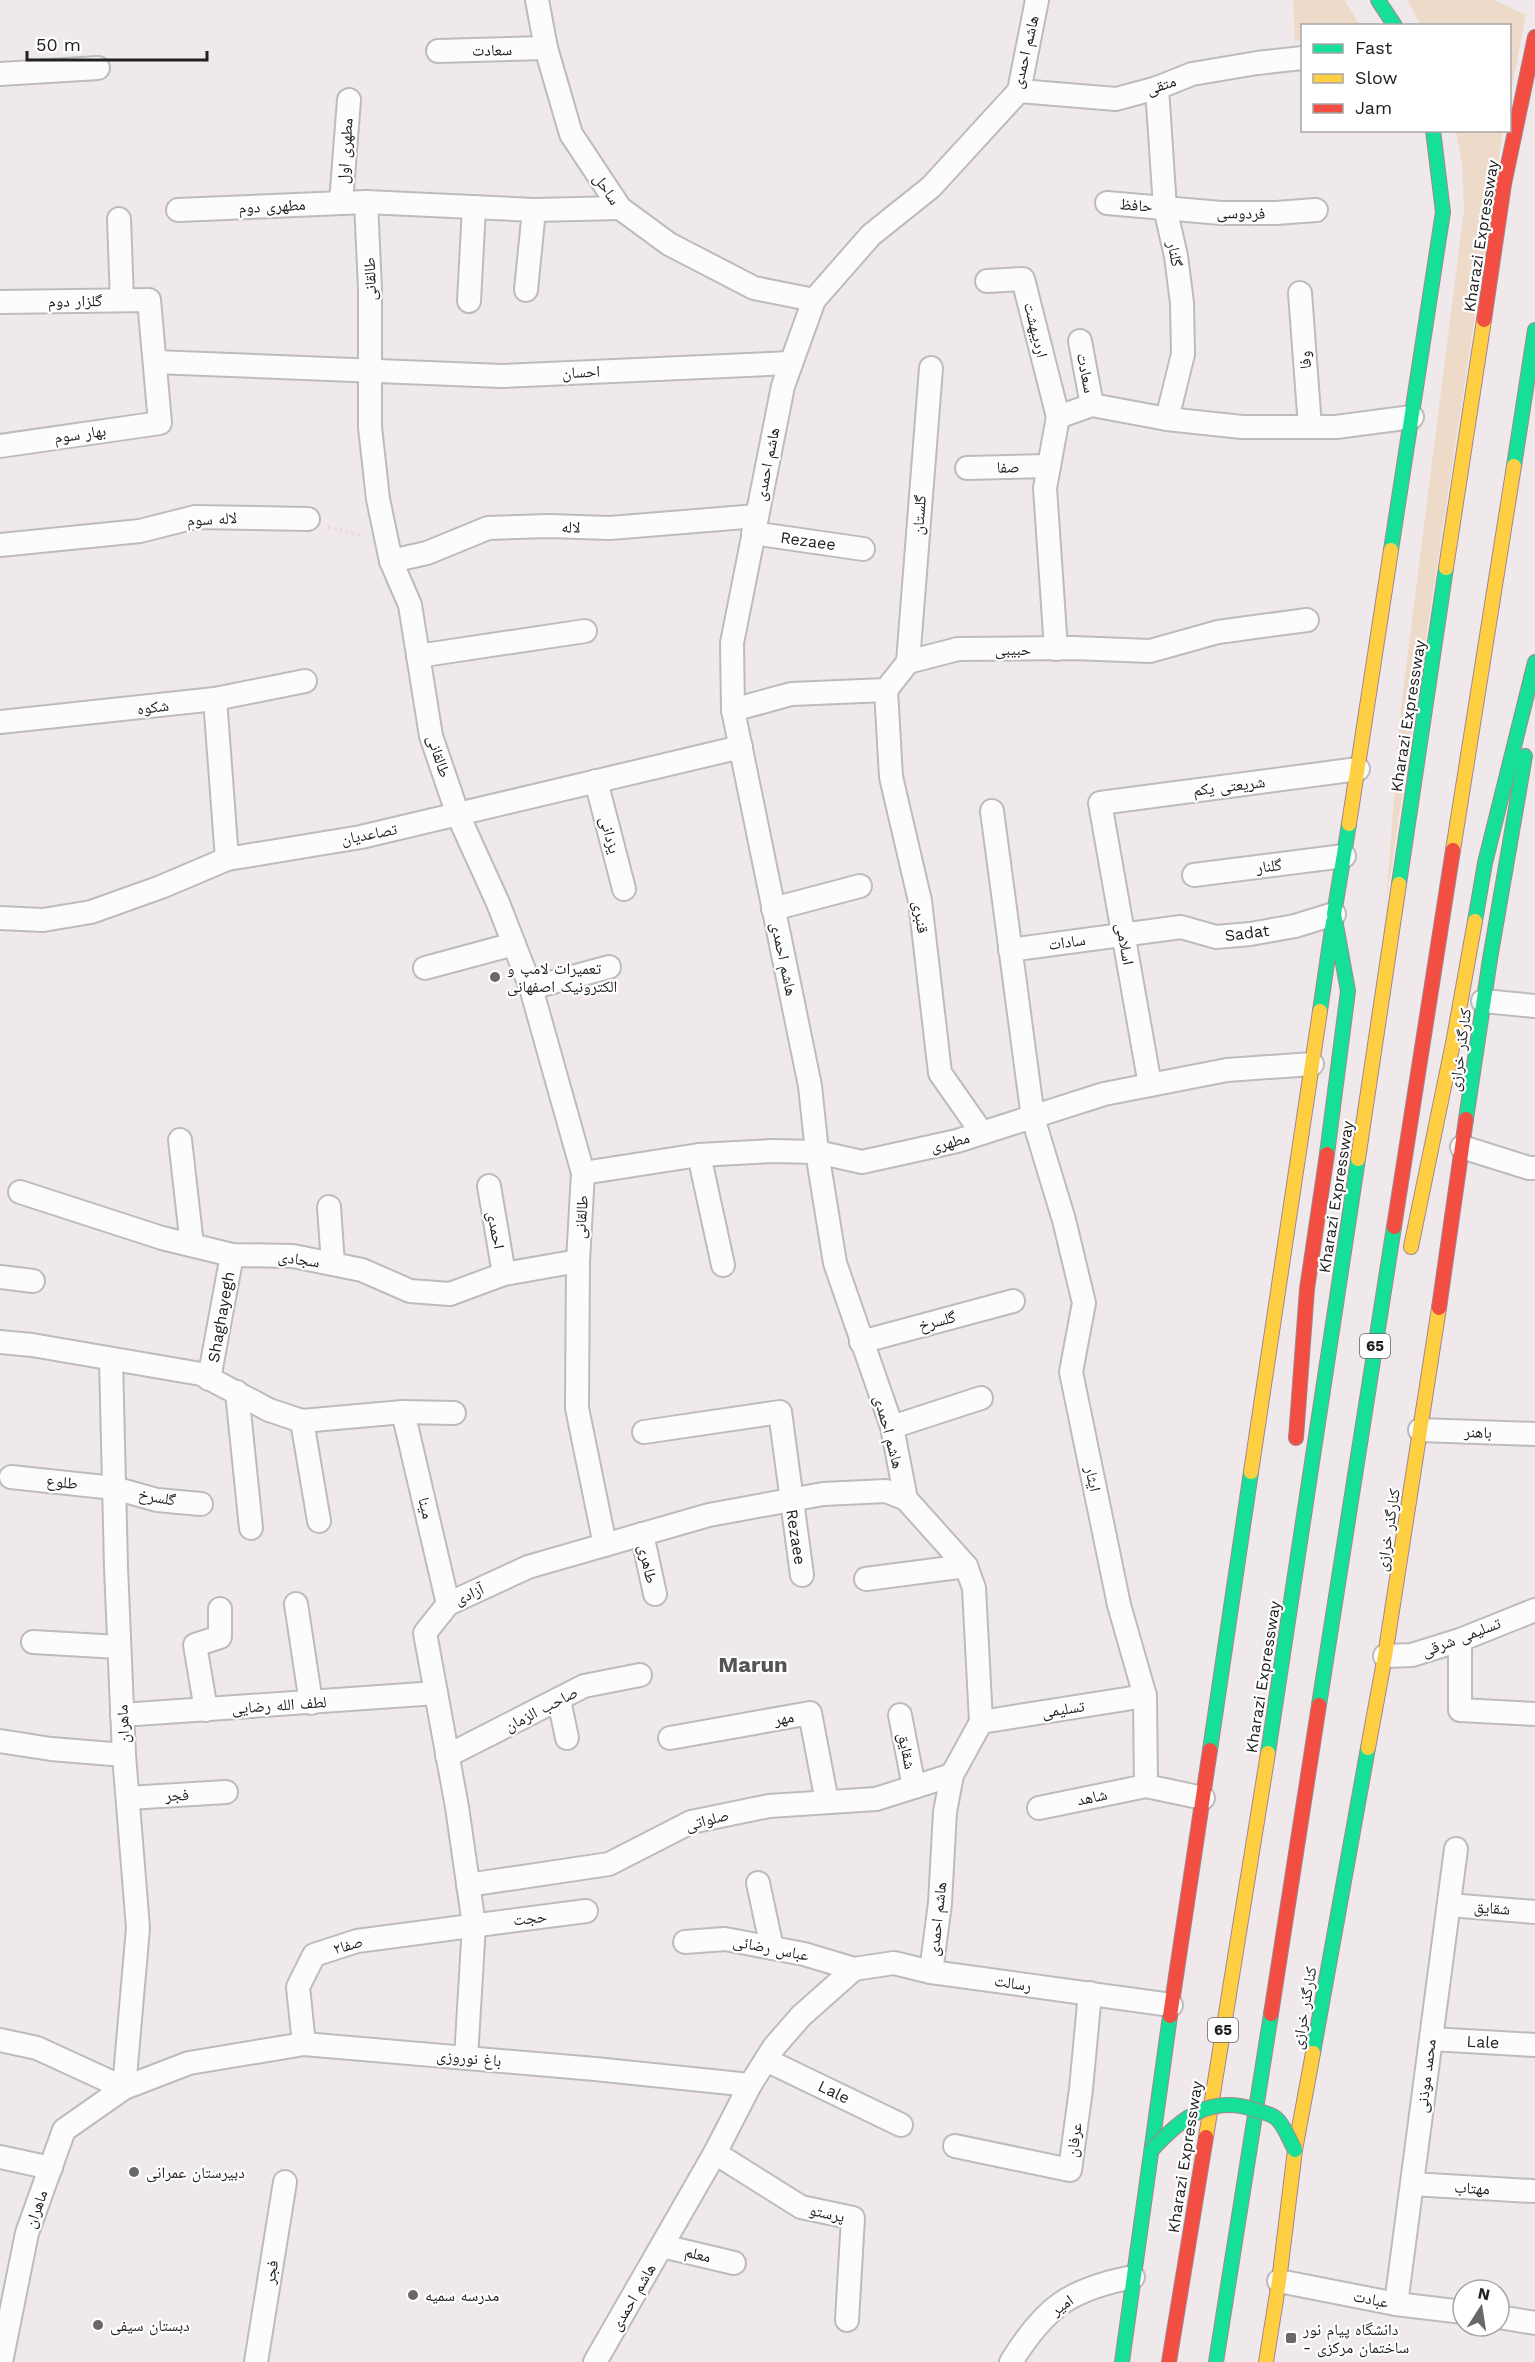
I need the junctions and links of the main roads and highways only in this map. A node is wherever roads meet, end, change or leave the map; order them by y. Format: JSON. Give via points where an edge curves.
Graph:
{"nodes":[{"id":1,"x":1378,"y":0,"type":"edge"},
{"id":2,"x":1394,"y":24,"type":"edge"},
{"id":3,"x":1535,"y":37,"type":"edge"},
{"id":4,"x":1433,"y":132,"type":"edge"},
{"id":5,"x":1535,"y":330,"type":"edge"},
{"id":6,"x":1535,"y":662,"type":"edge"},
{"id":7,"x":1535,"y":702,"type":"edge"},
{"id":8,"x":1334,"y":914,"type":"junction"},
{"id":9,"x":1408,"y":1260,"type":"dead end"},
{"id":10,"x":1394,"y":1317,"type":"dead end"},
{"id":11,"x":1295,"y":1453,"type":"dead end"},
{"id":12,"x":1292,"y":1500,"type":"dead end"},
{"id":13,"x":1349,"y":1509,"type":"junction"},
{"id":14,"x":1277,"y":1698,"type":"junction"},
{"id":15,"x":1295,"y":2150,"type":"junction"},
{"id":16,"x":1151,"y":2151,"type":"junction"},
{"id":17,"x":1122,"y":2362,"type":"edge"},
{"id":18,"x":1167,"y":2362,"type":"edge"},
{"id":19,"x":1216,"y":2362,"type":"edge"},
{"id":20,"x":1266,"y":2362,"type":"edge"}],
"edges":[{"from":1,"to":2,"type":"main road"},
{"from":3,"to":14,"type":"main road","name":"Kharazi Expressway","via":[[1504,184]]},
{"from":4,"to":8,"type":"main road","via":[[1443,212]]},
{"from":5,"to":13,"type":"main road","number":"65"},
{"from":6,"to":9,"type":"main road","via":[[1485,863],[1452,1049]]},
{"from":7,"to":15,"type":"main road","name":"کنارگذر خرازی","via":[[1483,1002],[1385,1656]]},
{"from":8,"to":11,"type":"main road","via":[[1348,991],[1307,1289]]},
{"from":8,"to":16,"type":"main road"},
{"from":10,"to":13,"type":"main road"},
{"from":12,"to":14,"type":"main road","number":"65"},
{"from":13,"to":19,"type":"main road","number":"65"},
{"from":14,"to":18,"type":"main road","name":"Kharazi Expressway","number":"65"},
{"from":15,"to":16,"type":"main road","bridge":true,"via":[[1276,2119],[1246,2105],[1217,2104],[1186,2117]]},
{"from":15,"to":20,"type":"main road","name":"کنارگذر خرازی"},
{"from":16,"to":17,"type":"main road"}]}
